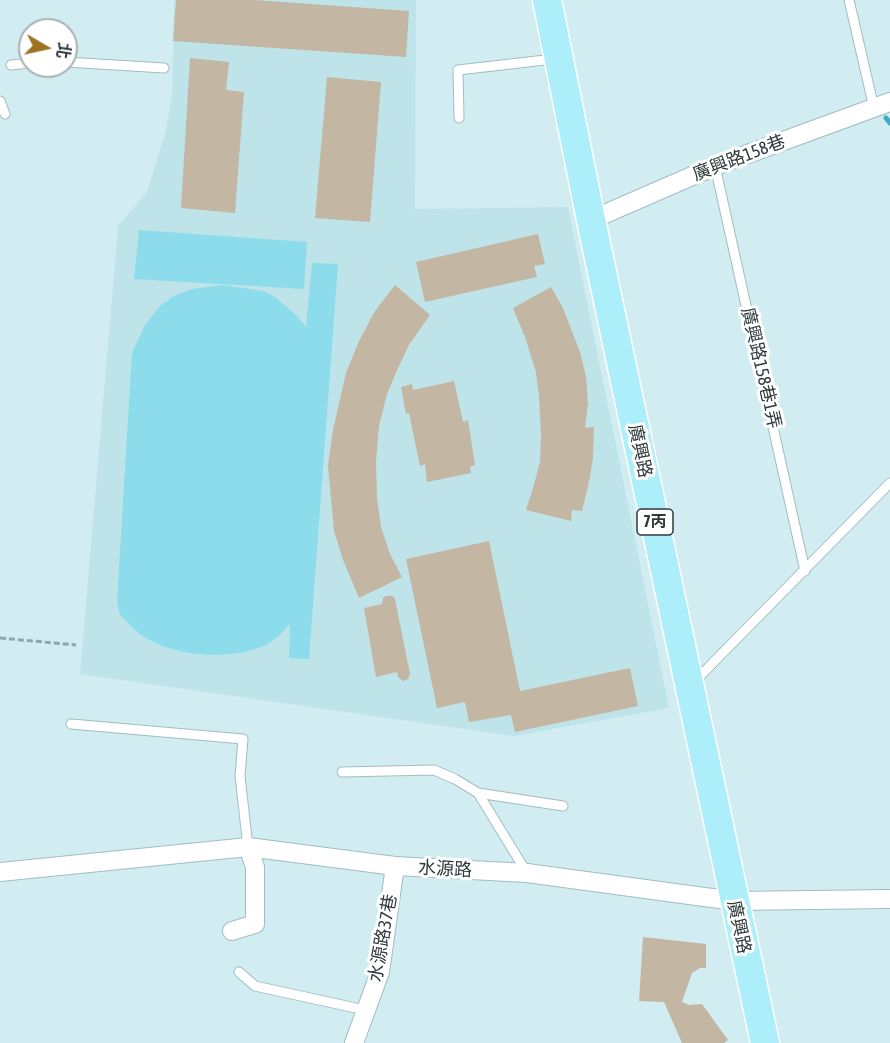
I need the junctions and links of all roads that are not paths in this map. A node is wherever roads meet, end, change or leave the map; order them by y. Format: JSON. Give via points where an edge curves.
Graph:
{"nodes":[{"id":1,"x":547,"y":0,"type":"edge"},
{"id":2,"x":849,"y":0,"type":"edge"},
{"id":3,"x":559,"y":58,"type":"junction"},
{"id":4,"x":78,"y":63,"type":"edge"},
{"id":5,"x":18,"y":64,"type":"edge"},
{"id":6,"x":11,"y":65,"type":"dead end"},
{"id":7,"x":164,"y":68,"type":"dead end"},
{"id":8,"x":0,"y":101,"type":"edge"},
{"id":9,"x":882,"y":105,"type":"edge"},
{"id":10,"x":5,"y":114,"type":"dead end"},
{"id":11,"x":459,"y":118,"type":"dead end"},
{"id":12,"x":715,"y":166,"type":"junction"},
{"id":13,"x":591,"y":220,"type":"junction"},
{"id":14,"x":890,"y":483,"type":"edge"},
{"id":15,"x":805,"y":571,"type":"junction"},
{"id":16,"x":689,"y":687,"type":"junction"},
{"id":17,"x":71,"y":724,"type":"dead end"},
{"id":18,"x":342,"y":772,"type":"dead end"},
{"id":19,"x":478,"y":793,"type":"junction"},
{"id":20,"x":563,"y":806,"type":"dead end"},
{"id":21,"x":248,"y":847,"type":"junction"},
{"id":22,"x":395,"y":866,"type":"junction"},
{"id":23,"x":0,"y":872,"type":"edge"},
{"id":24,"x":527,"y":873,"type":"junction"},
{"id":25,"x":890,"y":899,"type":"edge"},
{"id":26,"x":734,"y":901,"type":"junction"},
{"id":27,"x":232,"y":931,"type":"dead end"},
{"id":28,"x":239,"y":972,"type":"dead end"},
{"id":29,"x":365,"y":1010,"type":"junction"},
{"id":30,"x":354,"y":1043,"type":"edge"},
{"id":31,"x":765,"y":1043,"type":"edge"}],
"edges":[{"from":1,"to":3,"type":"main road","name":"廣興路","number":"7丙"},
{"from":2,"to":9,"type":"lane"},
{"from":3,"to":11,"type":"lane","via":[[458,70]]},
{"from":3,"to":13,"type":"main road","name":"廣興路","number":"7丙"},
{"from":4,"to":7,"type":"lane"},
{"from":5,"to":6,"type":"lane"},
{"from":8,"to":10,"type":"lane"},
{"from":9,"to":12,"type":"street","name":"廣興路158巷"},
{"from":12,"to":13,"type":"street","name":"廣興路158巷"},
{"from":12,"to":15,"type":"lane","name":"廣興路158巷1弄"},
{"from":13,"to":16,"type":"main road","name":"廣興路","number":"7丙"},
{"from":14,"to":15,"type":"lane"},
{"from":15,"to":16,"type":"lane"},
{"from":16,"to":26,"type":"main road","name":"廣興路","number":"7丙"},
{"from":17,"to":21,"type":"lane","via":[[243,739],[240,776]]},
{"from":18,"to":19,"type":"lane","via":[[434,770]]},
{"from":19,"to":20,"type":"lane"},
{"from":19,"to":24,"type":"lane"},
{"from":21,"to":22,"type":"street","name":"水源路"},
{"from":21,"to":23,"type":"street","name":"水源路"},
{"from":21,"to":27,"type":"street","via":[[255,867],[255,924]]},
{"from":22,"to":24,"type":"street","name":"水源路"},
{"from":22,"to":29,"type":"street","name":"水源路37巷","via":[[380,972]]},
{"from":24,"to":26,"type":"street","name":"水源路"},
{"from":25,"to":26,"type":"street","name":"水源路"},
{"from":26,"to":31,"type":"main road","name":"廣興路","number":"7丙"},
{"from":28,"to":29,"type":"lane","via":[[255,986]]},
{"from":29,"to":30,"type":"street","name":"水源路37巷"}]}
